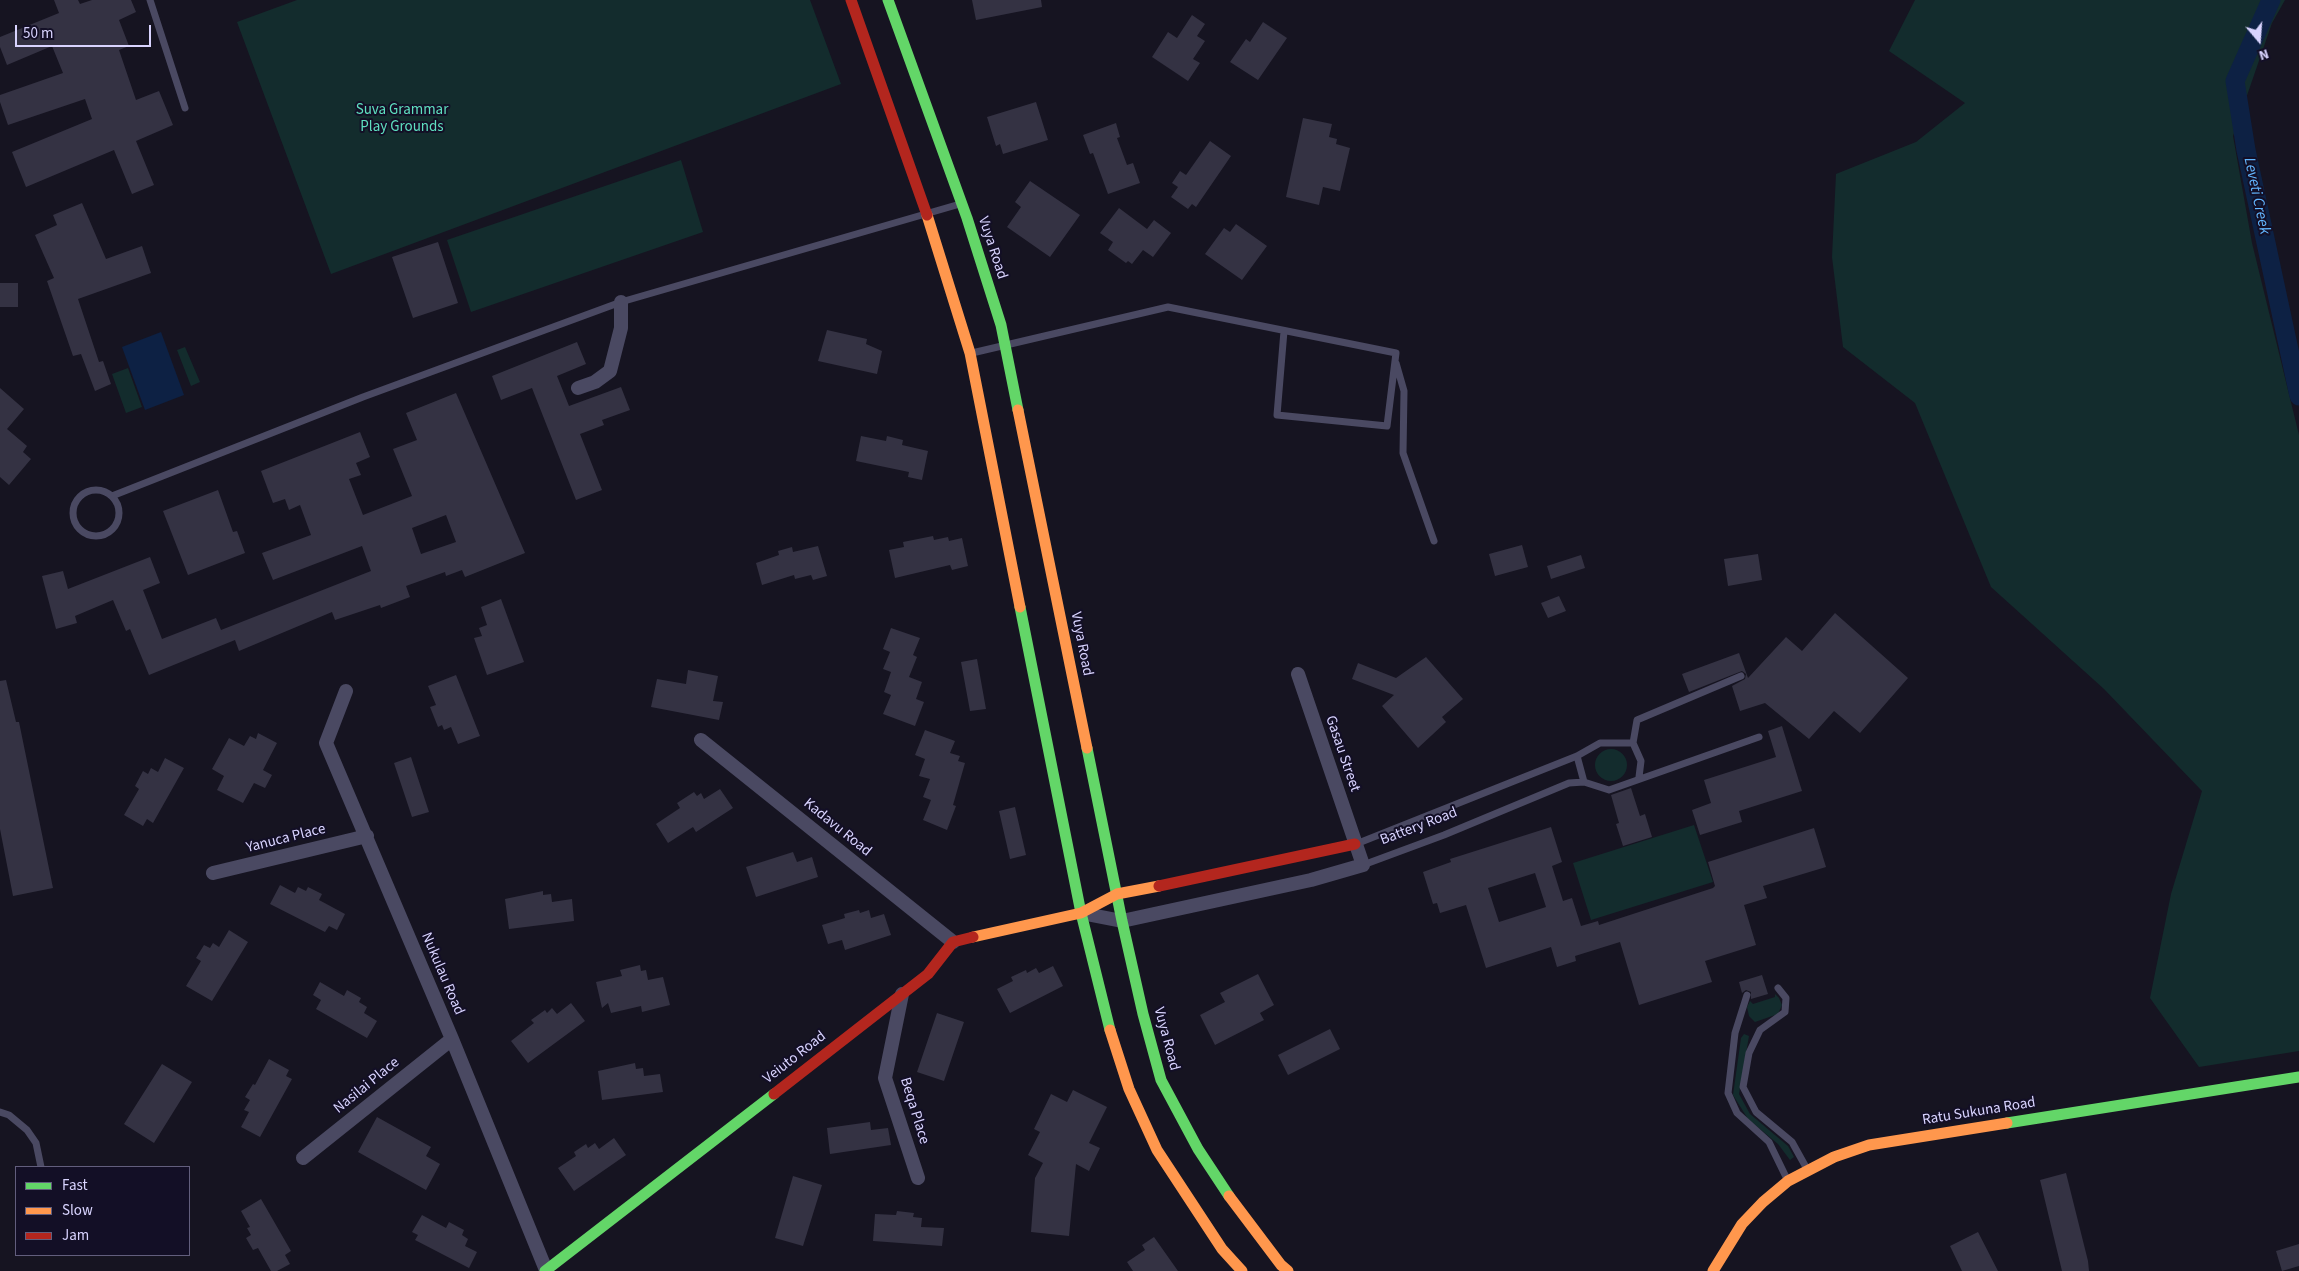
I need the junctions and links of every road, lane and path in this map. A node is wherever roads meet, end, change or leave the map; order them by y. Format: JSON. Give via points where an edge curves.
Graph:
{"nodes":[{"id":1,"x":150,"y":0,"type":"edge"},
{"id":2,"x":851,"y":0,"type":"edge"},
{"id":3,"x":888,"y":0,"type":"edge"},
{"id":4,"x":185,"y":108,"type":"dead end"},
{"id":5,"x":961,"y":203,"type":"junction"},
{"id":6,"x":927,"y":213,"type":"junction"},
{"id":7,"x":621,"y":302,"type":"junction"},
{"id":8,"x":1284,"y":330,"type":"junction"},
{"id":9,"x":1005,"y":345,"type":"junction"},
{"id":10,"x":970,"y":353,"type":"junction"},
{"id":11,"x":1395,"y":361,"type":"junction"},
{"id":12,"x":578,"y":388,"type":"dead end"},
{"id":13,"x":112,"y":496,"type":"junction"},
{"id":14,"x":1434,"y":541,"type":"dead end"},
{"id":15,"x":1298,"y":674,"type":"dead end"},
{"id":16,"x":1740,"y":676,"type":"dead end"},
{"id":17,"x":346,"y":690,"type":"dead end"},
{"id":18,"x":1759,"y":736,"type":"dead end"},
{"id":19,"x":700,"y":740,"type":"dead end"},
{"id":20,"x":1633,"y":743,"type":"junction"},
{"id":21,"x":1576,"y":756,"type":"junction"},
{"id":22,"x":1638,"y":778,"type":"junction"},
{"id":23,"x":1584,"y":782,"type":"junction"},
{"id":24,"x":367,"y":836,"type":"junction"},
{"id":25,"x":1355,"y":844,"type":"junction"},
{"id":26,"x":1363,"y":865,"type":"junction"},
{"id":27,"x":213,"y":873,"type":"dead end"},
{"id":28,"x":1117,"y":894,"type":"junction"},
{"id":29,"x":1081,"y":913,"type":"junction"},
{"id":30,"x":1122,"y":921,"type":"junction"},
{"id":31,"x":953,"y":942,"type":"junction"},
{"id":32,"x":1778,"y":988,"type":"dead end"},
{"id":33,"x":902,"y":994,"type":"junction"},
{"id":34,"x":1747,"y":995,"type":"dead end"},
{"id":35,"x":452,"y":1039,"type":"junction"},
{"id":36,"x":2299,"y":1077,"type":"edge"},
{"id":37,"x":0,"y":1112,"type":"edge"},
{"id":38,"x":303,"y":1158,"type":"dead end"},
{"id":39,"x":41,"y":1166,"type":"edge"},
{"id":40,"x":1808,"y":1170,"type":"junction"},
{"id":41,"x":918,"y":1178,"type":"dead end"},
{"id":42,"x":1788,"y":1181,"type":"junction"},
{"id":43,"x":546,"y":1271,"type":"edge"},
{"id":44,"x":1242,"y":1271,"type":"edge"},
{"id":45,"x":1288,"y":1271,"type":"edge"},
{"id":46,"x":1714,"y":1271,"type":"edge"}],
"edges":[{"from":1,"to":4,"type":"lane"},
{"from":2,"to":6,"type":"main road"},
{"from":3,"to":5,"type":"main road","name":"Vuya Road"},
{"from":5,"to":6,"type":"lane"},
{"from":5,"to":9,"type":"main road","name":"Vuya Road"},
{"from":6,"to":7,"type":"lane"},
{"from":6,"to":10,"type":"main road"},
{"from":7,"to":12,"type":"street","via":[[621,328],[610,371],[595,382]]},
{"from":7,"to":13,"type":"lane","via":[[363,397]]},
{"from":8,"to":9,"type":"lane","via":[[1168,307]]},
{"from":8,"to":11,"type":"lane","via":[[1396,353]]},
{"from":8,"to":11,"type":"lane","via":[[1277,415],[1388,426]]},
{"from":9,"to":10,"type":"lane"},
{"from":9,"to":28,"type":"main road","name":"Vuya Road"},
{"from":10,"to":29,"type":"main road"},
{"from":11,"to":14,"type":"lane","via":[[1404,391],[1403,453]]},
{"from":13,"to":13,"type":"lane","via":[[99,490],[84,493],[75,504],[73,518],[80,530],[94,536],[101,535],[118,523],[120,508]]},
{"from":15,"to":25,"type":"street","name":"Gasau Street"},
{"from":16,"to":20,"type":"lane","via":[[1637,720]]},
{"from":17,"to":24,"type":"street","name":"Nukulau Road","via":[[326,743]]},
{"from":18,"to":22,"type":"lane","name":"Battery Road"},
{"from":19,"to":31,"type":"street","name":"Kadavu Road"},
{"from":20,"to":21,"type":"lane","name":"Battery Road","via":[[1600,743]]},
{"from":20,"to":22,"type":"lane","via":[[1641,761]]},
{"from":21,"to":23,"type":"lane"},
{"from":21,"to":25,"type":"lane","name":"Battery Road"},
{"from":22,"to":23,"type":"lane","name":"Battery Road","via":[[1609,790]]},
{"from":23,"to":26,"type":"lane","name":"Battery Road","via":[[1569,782]]},
{"from":24,"to":27,"type":"street","name":"Yanuca Place"},
{"from":24,"to":35,"type":"street","name":"Nukulau Road"},
{"from":25,"to":26,"type":"street","name":"Gasau Street"},
{"from":25,"to":28,"type":"main road","name":"Battery Road","via":[[1201,879]]},
{"from":26,"to":30,"type":"street","name":"Battery Road","via":[[1311,880]]},
{"from":28,"to":29,"type":"main road","name":"Battery Road"},
{"from":28,"to":30,"type":"main road","name":"Vuya Road"},
{"from":29,"to":30,"type":"street","name":"Battery Road"},
{"from":29,"to":31,"type":"main road"},
{"from":29,"to":44,"type":"main road","via":[[1105,1013],[1129,1089],[1157,1150],[1186,1197],[1222,1249]]},
{"from":30,"to":45,"type":"main road","name":"Vuya Road","via":[[1161,1080],[1198,1149],[1236,1207]]},
{"from":31,"to":33,"type":"main road","name":"Veiuto Road","via":[[928,974]]},
{"from":32,"to":40,"type":"lane","via":[[1786,998],[1785,1012],[1760,1030],[1749,1053],[1743,1087],[1756,1112],[1792,1142]]},
{"from":33,"to":41,"type":"street","name":"Beqa Place","via":[[885,1078]]},
{"from":33,"to":43,"type":"main road","name":"Veiuto Road"},
{"from":34,"to":42,"type":"lane","via":[[1735,1033],[1728,1093],[1736,1112],[1769,1142]]},
{"from":35,"to":38,"type":"street","name":"Nasilai Place"},
{"from":35,"to":43,"type":"street","name":"Nukulau Road"},
{"from":36,"to":40,"type":"main road","name":"Ratu Sukuna Road","via":[[1869,1145]]},
{"from":37,"to":39,"type":"lane","via":[[27,1130],[36,1143]]},
{"from":40,"to":42,"type":"main road","name":"Ratu Sukuna Road"},
{"from":42,"to":46,"type":"main road","name":"Ratu Sukuna Road","via":[[1742,1224]]}]}
